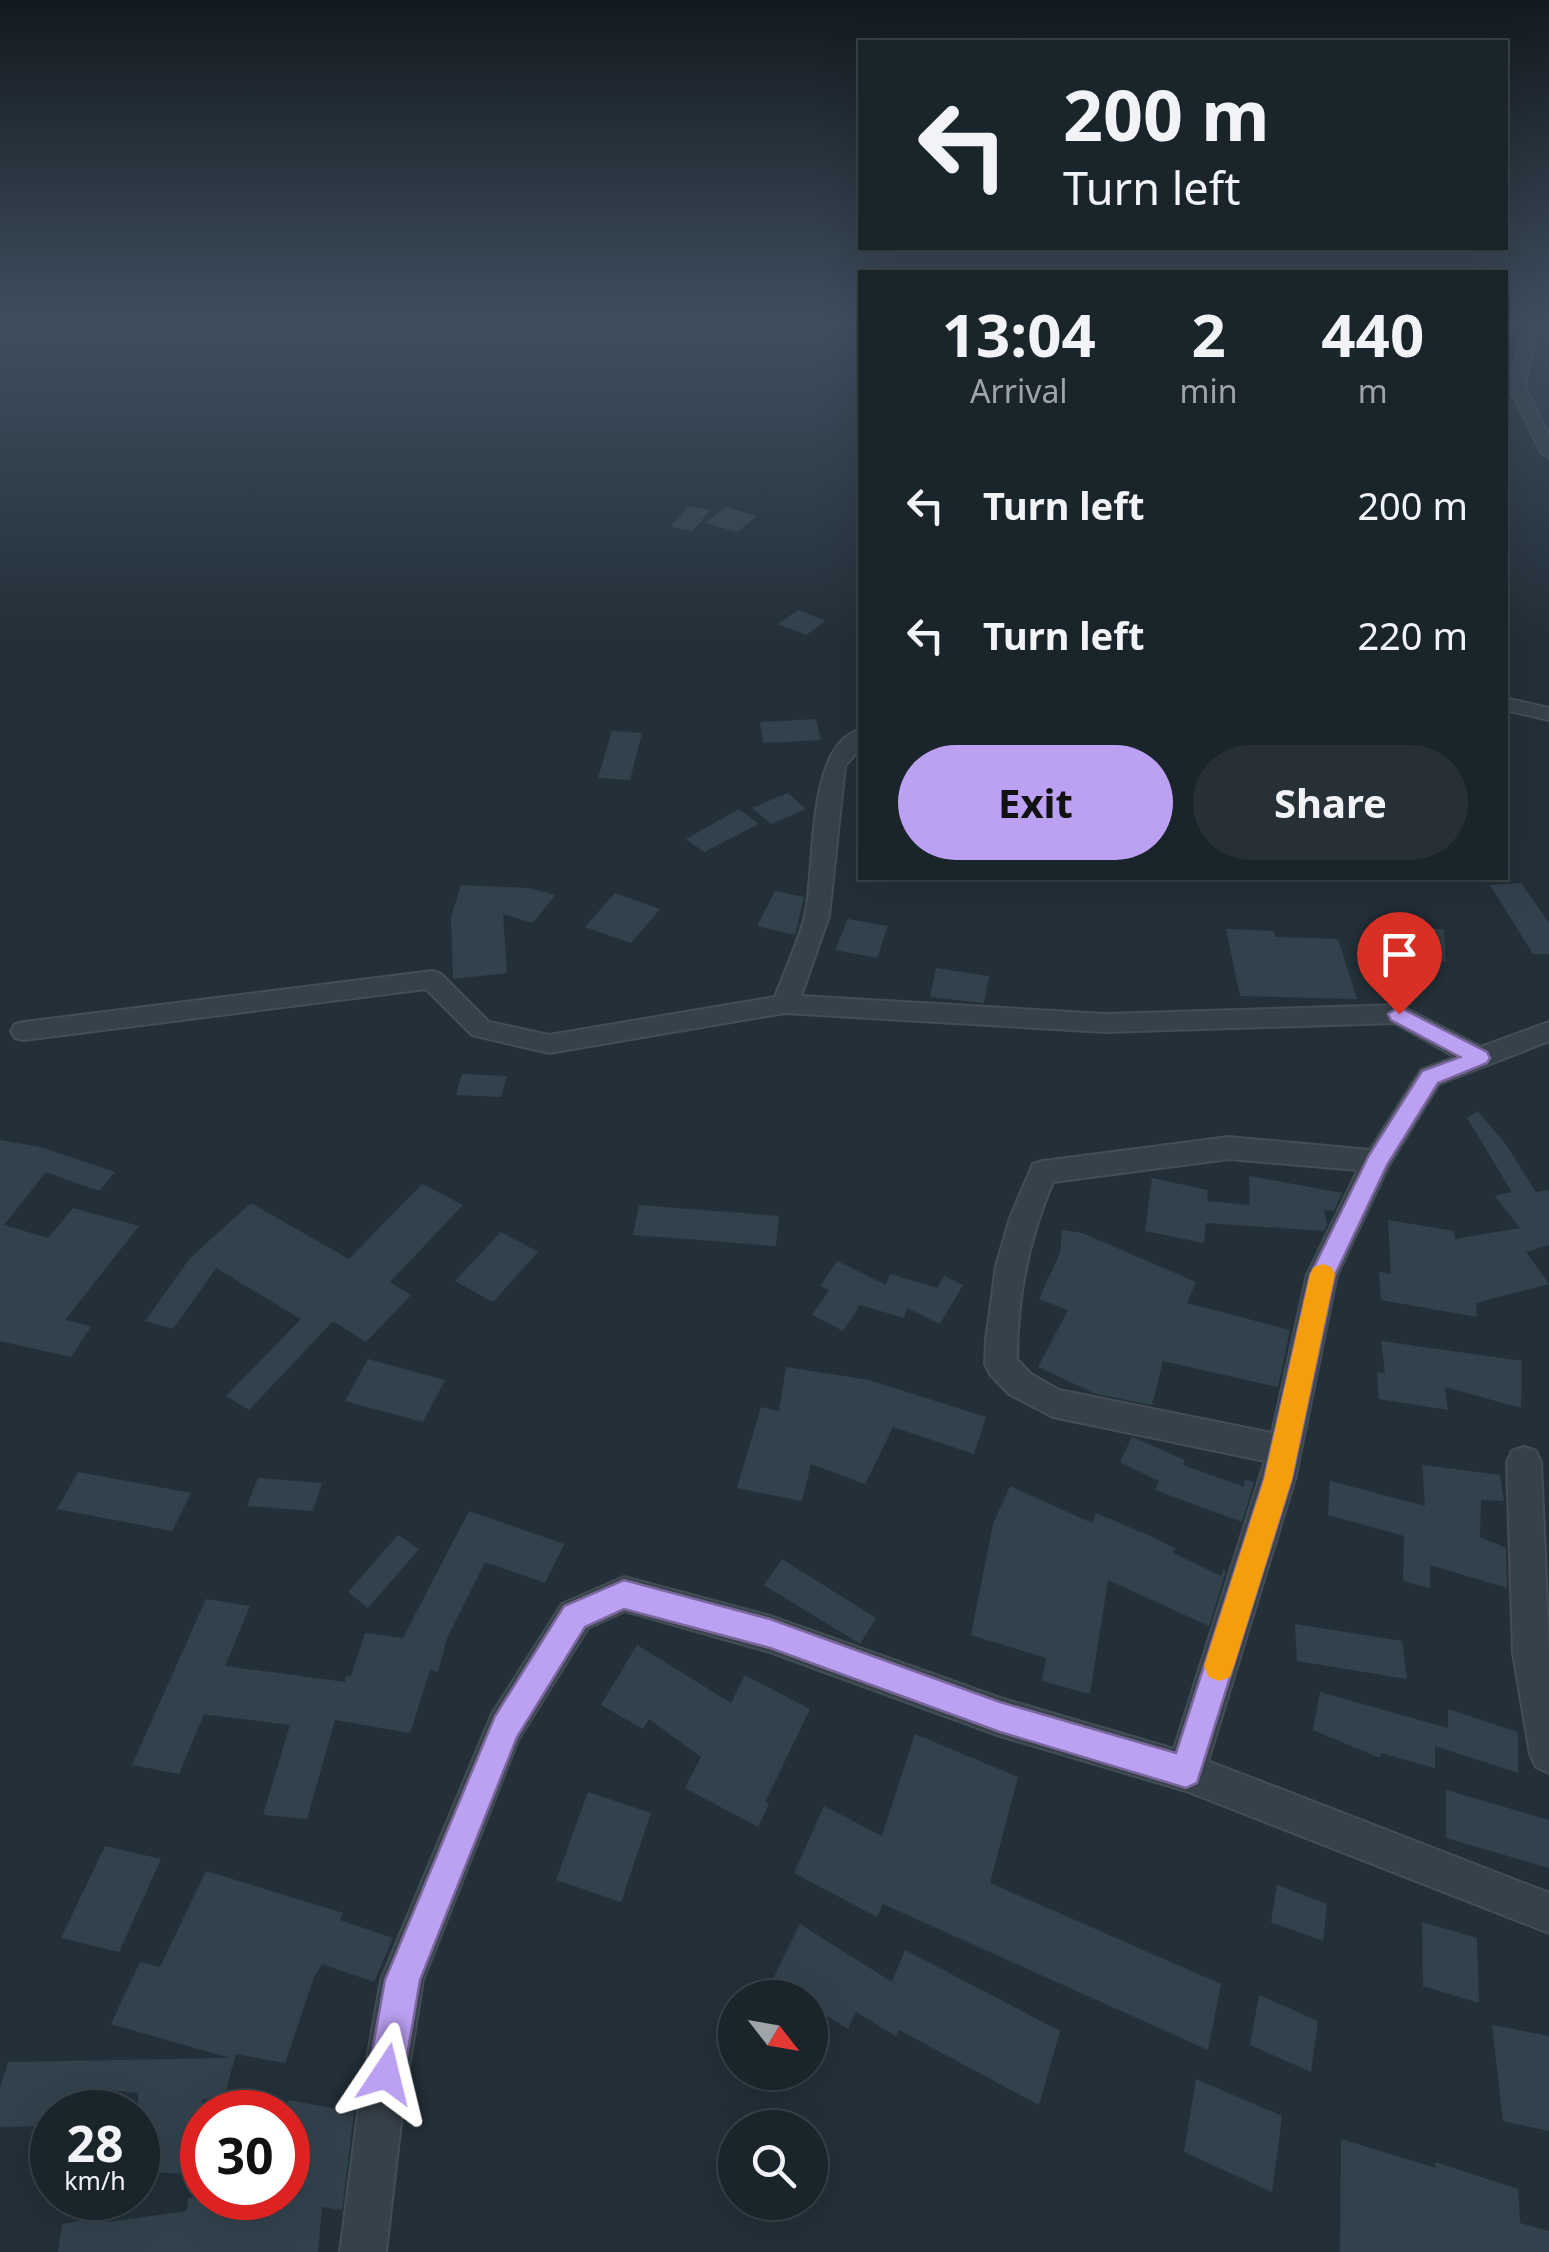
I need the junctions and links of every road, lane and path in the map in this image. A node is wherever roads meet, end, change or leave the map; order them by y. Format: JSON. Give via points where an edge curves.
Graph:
{"nodes":[{"id":1,"x":1537,"y":427,"type":"edge"},
{"id":2,"x":1549,"y":452,"type":"edge"},
{"id":3,"x":1508,"y":705,"type":"edge"},
{"id":4,"x":1549,"y":714,"type":"edge"},
{"id":5,"x":858,"y":737,"type":"edge"},
{"id":6,"x":785,"y":1004,"type":"junction"},
{"id":7,"x":1549,"y":1031,"type":"edge"},
{"id":8,"x":24,"y":1032,"type":"dead end"},
{"id":9,"x":1479,"y":1058,"type":"junction"},
{"id":10,"x":1377,"y":1161,"type":"junction"},
{"id":11,"x":1284,"y":1450,"type":"junction"},
{"id":12,"x":1524,"y":1462,"type":"dead end"},
{"id":13,"x":1549,"y":1754,"type":"edge"},
{"id":14,"x":1186,"y":1772,"type":"junction"},
{"id":15,"x":1549,"y":1913,"type":"edge"},
{"id":16,"x":363,"y":2252,"type":"edge"}],
"edges":[{"from":1,"to":2,"type":"street"},
{"from":3,"to":4,"type":"street"},
{"from":5,"to":6,"type":"street","via":[[834,765],[817,916]]},
{"from":6,"to":8,"type":"street","via":[[549,1044],[481,1029],[432,980]]},
{"from":6,"to":9,"type":"street","via":[[1105,1023],[1399,1014]]},
{"from":7,"to":9,"type":"street"},
{"from":9,"to":10,"type":"street","via":[[1430,1077]]},
{"from":10,"to":11,"type":"street","via":[[1322,1275]]},
{"from":10,"to":11,"type":"street","via":[[1229,1148],[1043,1172],[1023,1215],[1000,1331],[1001,1364],[1020,1384],[1052,1403]]},
{"from":11,"to":14,"type":"street"},
{"from":12,"to":13,"type":"street","via":[[1530,1653]]},
{"from":14,"to":15,"type":"street"},
{"from":14,"to":16,"type":"street","via":[[1000,1717],[770,1634],[624,1594],[575,1616],[506,1727],[402,1980]]}]}
